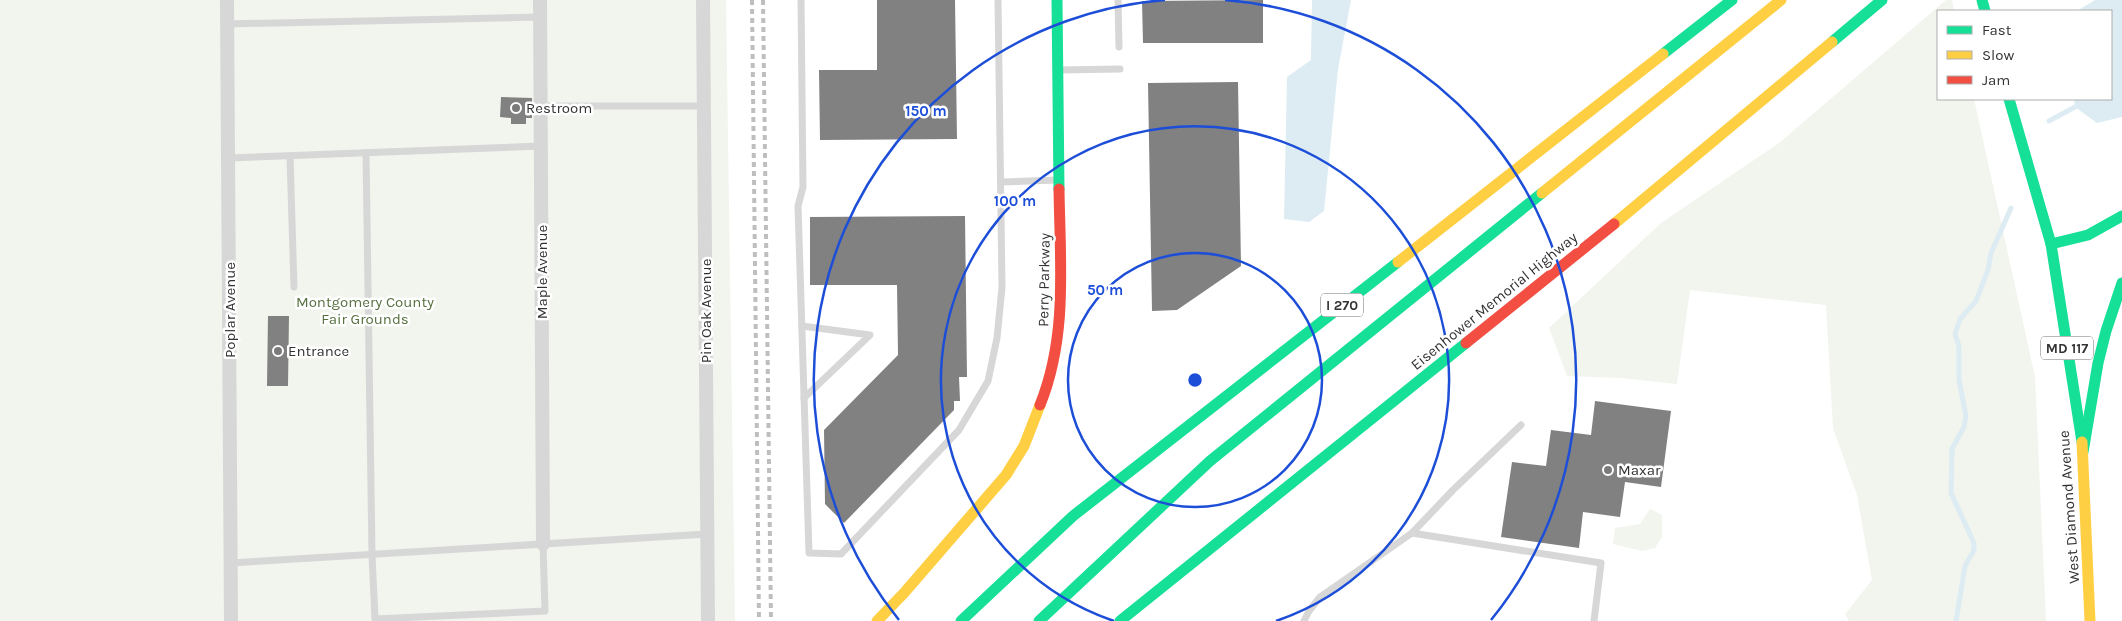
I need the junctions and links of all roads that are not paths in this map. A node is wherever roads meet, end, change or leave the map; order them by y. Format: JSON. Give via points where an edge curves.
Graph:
{"nodes":[{"id":1,"x":227,"y":0,"type":"edge"},
{"id":2,"x":540,"y":0,"type":"edge"},
{"id":3,"x":703,"y":0,"type":"edge"},
{"id":4,"x":801,"y":0,"type":"edge"},
{"id":5,"x":998,"y":0,"type":"edge"},
{"id":6,"x":1057,"y":0,"type":"edge"},
{"id":7,"x":1118,"y":0,"type":"edge"},
{"id":8,"x":1732,"y":0,"type":"edge"},
{"id":9,"x":1782,"y":0,"type":"edge"},
{"id":10,"x":1882,"y":0,"type":"edge"},
{"id":11,"x":540,"y":17,"type":"junction"},
{"id":12,"x":227,"y":24,"type":"junction"},
{"id":13,"x":1119,"y":47,"type":"dead end"},
{"id":14,"x":1120,"y":69,"type":"dead end"},
{"id":15,"x":1058,"y":70,"type":"junction"},
{"id":16,"x":2008,"y":100,"type":"edge"},
{"id":17,"x":541,"y":106,"type":"junction"},
{"id":18,"x":704,"y":106,"type":"junction"},
{"id":19,"x":541,"y":146,"type":"junction"},
{"id":20,"x":366,"y":153,"type":"junction"},
{"id":21,"x":290,"y":156,"type":"junction"},
{"id":22,"x":230,"y":158,"type":"junction"},
{"id":23,"x":1060,"y":179,"type":"junction"},
{"id":24,"x":1001,"y":182,"type":"junction"},
{"id":25,"x":2122,"y":216,"type":"edge"},
{"id":26,"x":2051,"y":244,"type":"junction"},
{"id":27,"x":2122,"y":283,"type":"edge"},
{"id":28,"x":294,"y":287,"type":"dead end"},
{"id":29,"x":802,"y":326,"type":"junction"},
{"id":30,"x":804,"y":398,"type":"junction"},
{"id":31,"x":1521,"y":425,"type":"dead end"},
{"id":32,"x":2084,"y":452,"type":"junction"},
{"id":33,"x":1412,"y":533,"type":"junction"},
{"id":34,"x":707,"y":534,"type":"junction"},
{"id":35,"x":543,"y":544,"type":"junction"},
{"id":36,"x":372,"y":554,"type":"junction"},
{"id":37,"x":231,"y":563,"type":"junction"},
{"id":38,"x":231,"y":621,"type":"edge"},
{"id":39,"x":708,"y":621,"type":"edge"},
{"id":40,"x":877,"y":621,"type":"edge"},
{"id":41,"x":961,"y":621,"type":"edge"},
{"id":42,"x":1039,"y":621,"type":"edge"},
{"id":43,"x":1120,"y":621,"type":"edge"},
{"id":44,"x":1304,"y":621,"type":"edge"},
{"id":45,"x":1594,"y":621,"type":"edge"},
{"id":46,"x":2090,"y":621,"type":"edge"}],
"edges":[{"from":1,"to":12,"type":"street","name":"Poplar Avenue"},
{"from":2,"to":11,"type":"street","name":"Maple Avenue"},
{"from":3,"to":18,"type":"street","name":"Pin Oak Avenue"},
{"from":4,"to":29,"type":"lane","via":[[803,187],[798,206]]},
{"from":5,"to":24,"type":"lane"},
{"from":6,"to":15,"type":"main road","name":"Perry Parkway"},
{"from":7,"to":13,"type":"lane"},
{"from":8,"to":41,"type":"main road","number":"I 270","via":[[1073,516]]},
{"from":9,"to":42,"type":"main road","number":"I 270","via":[[1210,461]]},
{"from":10,"to":43,"type":"main road","name":"Eisenhower Memorial Highway","via":[[1673,177]]},
{"from":11,"to":12,"type":"lane"},
{"from":11,"to":17,"type":"street","name":"Maple Avenue"},
{"from":12,"to":22,"type":"street","name":"Poplar Avenue"},
{"from":14,"to":15,"type":"lane"},
{"from":15,"to":23,"type":"main road","name":"Perry Parkway"},
{"from":16,"to":26,"type":"main road","name":"West Diamond Avenue","number":"MD 117"},
{"from":17,"to":18,"type":"lane"},
{"from":17,"to":19,"type":"street","name":"Maple Avenue"},
{"from":18,"to":34,"type":"street","name":"Pin Oak Avenue"},
{"from":19,"to":20,"type":"lane"},
{"from":19,"to":35,"type":"street","name":"Maple Avenue"},
{"from":20,"to":21,"type":"lane"},
{"from":20,"to":36,"type":"lane"},
{"from":21,"to":22,"type":"lane"},
{"from":21,"to":28,"type":"lane"},
{"from":22,"to":37,"type":"street","name":"Poplar Avenue"},
{"from":23,"to":24,"type":"lane"},
{"from":23,"to":40,"type":"main road","name":"Perry Parkway","via":[[1061,315],[1049,383],[1027,437],[1006,475]]},
{"from":24,"to":30,"type":"lane","via":[[1002,287],[997,338],[988,381],[959,430],[841,554],[809,554]]},
{"from":25,"to":26,"type":"main road","via":[[2088,235]]},
{"from":26,"to":32,"type":"main road","name":"West Diamond Avenue","number":"MD 117"},
{"from":27,"to":32,"type":"main road","via":[[2098,363]]},
{"from":29,"to":30,"type":"lane"},
{"from":29,"to":30,"type":"lane","via":[[870,335]]},
{"from":31,"to":33,"type":"lane"},
{"from":32,"to":46,"type":"main road","name":"West Diamond Avenue","number":"MD 117"},
{"from":33,"to":44,"type":"lane","via":[[1320,597]]},
{"from":33,"to":45,"type":"lane","via":[[1601,563]]},
{"from":34,"to":35,"type":"lane"},
{"from":34,"to":39,"type":"street","name":"Pin Oak Avenue"},
{"from":35,"to":36,"type":"lane"},
{"from":35,"to":36,"type":"lane","via":[[545,611],[375,619]]},
{"from":36,"to":37,"type":"lane"},
{"from":37,"to":38,"type":"street","name":"Poplar Avenue"}]}
